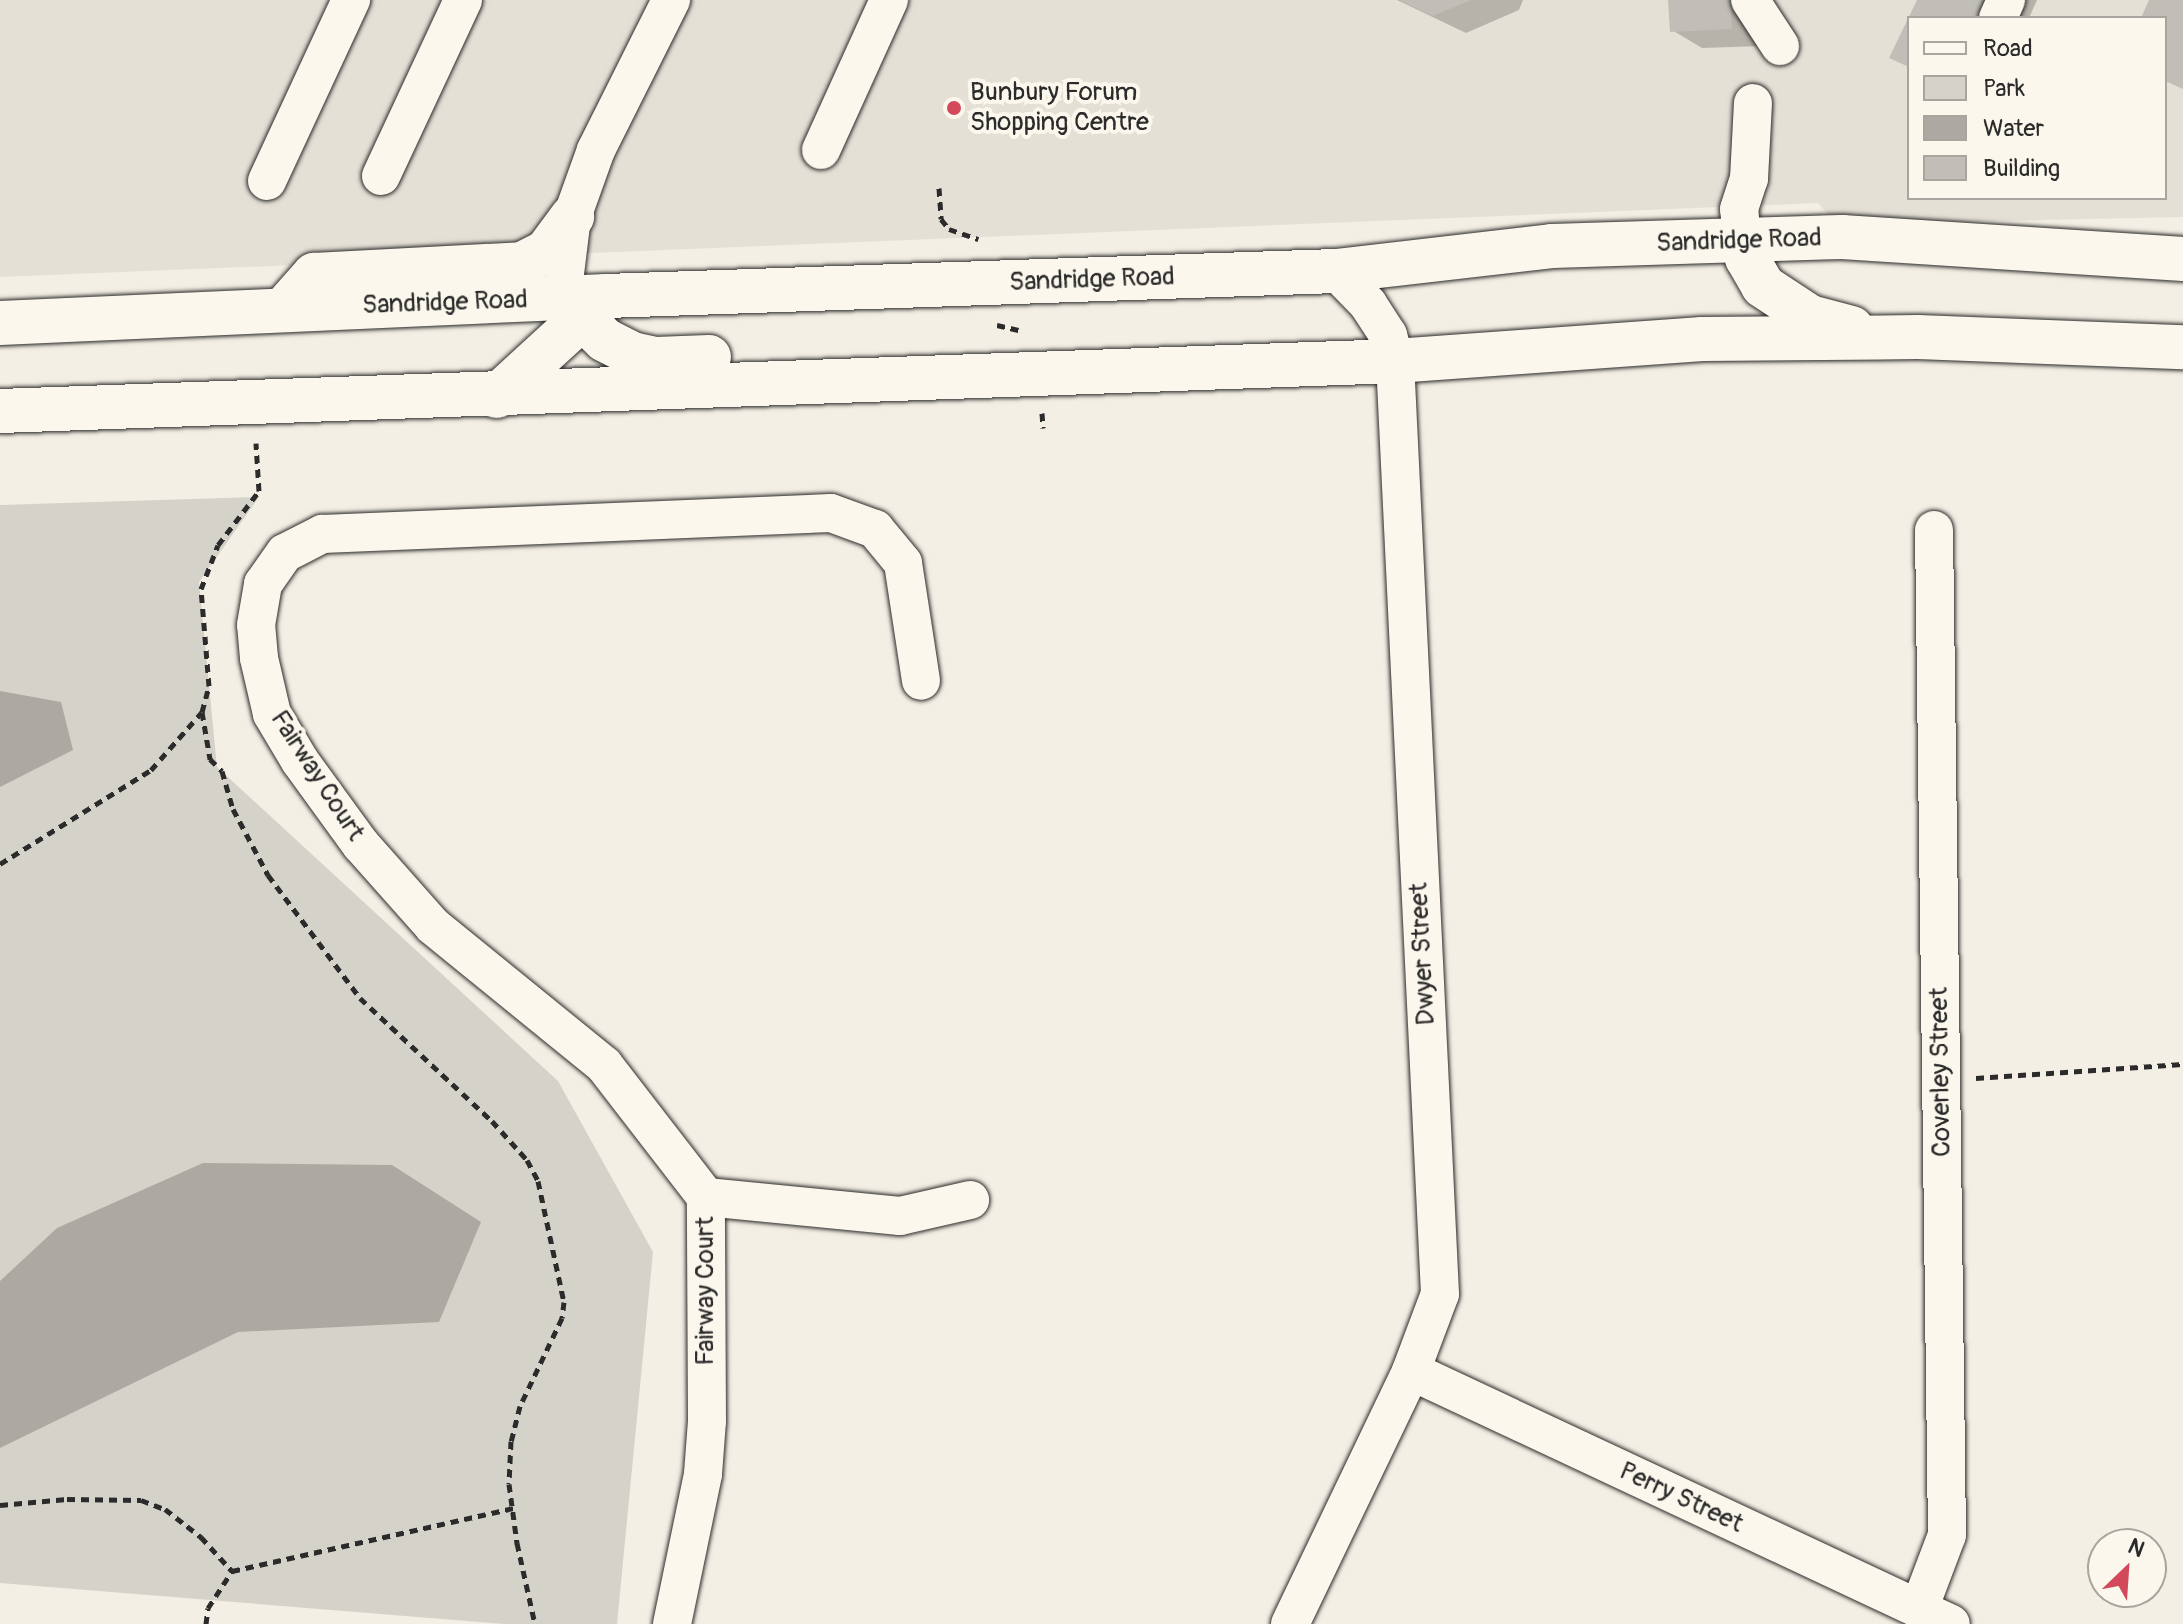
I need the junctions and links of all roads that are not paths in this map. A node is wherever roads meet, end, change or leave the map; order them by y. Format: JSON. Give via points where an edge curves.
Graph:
{"nodes":[{"id":1,"x":351,"y":0,"type":"edge"},
{"id":2,"x":463,"y":0,"type":"edge"},
{"id":3,"x":671,"y":0,"type":"edge"},
{"id":4,"x":889,"y":0,"type":"edge"},
{"id":5,"x":1750,"y":0,"type":"edge"},
{"id":6,"x":1780,"y":46,"type":"dead end"},
{"id":7,"x":1753,"y":103,"type":"dead end"},
{"id":8,"x":821,"y":150,"type":"dead end"},
{"id":9,"x":381,"y":176,"type":"dead end"},
{"id":10,"x":267,"y":181,"type":"dead end"},
{"id":11,"x":572,"y":217,"type":"junction"},
{"id":12,"x":1755,"y":230,"type":"junction"},
{"id":13,"x":2183,"y":259,"type":"edge"},
{"id":14,"x":1336,"y":271,"type":"junction"},
{"id":15,"x":1763,"y":286,"type":"junction"},
{"id":16,"x":583,"y":304,"type":"junction"},
{"id":17,"x":283,"y":310,"type":"junction"},
{"id":18,"x":0,"y":323,"type":"edge"},
{"id":19,"x":1918,"y":337,"type":"junction"},
{"id":20,"x":1702,"y":339,"type":"junction"},
{"id":21,"x":2183,"y":347,"type":"edge"},
{"id":22,"x":1395,"y":361,"type":"junction"},
{"id":23,"x":976,"y":376,"type":"junction"},
{"id":24,"x":497,"y":396,"type":"junction"},
{"id":25,"x":0,"y":411,"type":"edge"},
{"id":26,"x":1934,"y":530,"type":"dead end"},
{"id":27,"x":921,"y":681,"type":"dead end"},
{"id":28,"x":706,"y":1197,"type":"junction"},
{"id":29,"x":970,"y":1200,"type":"dead end"},
{"id":30,"x":1411,"y":1371,"type":"junction"},
{"id":31,"x":1935,"y":1617,"type":"edge"},
{"id":32,"x":672,"y":1624,"type":"edge"},
{"id":33,"x":1290,"y":1624,"type":"edge"}],
"edges":[{"from":1,"to":10,"type":"street"},
{"from":2,"to":9,"type":"street"},
{"from":3,"to":11,"type":"street","via":[[596,150]]},
{"from":4,"to":8,"type":"street"},
{"from":5,"to":6,"type":"street"},
{"from":7,"to":12,"type":"street","via":[[1749,179]]},
{"from":11,"to":16,"type":"street"},
{"from":11,"to":17,"type":"main road","via":[[546,252],[522,264],[314,275]]},
{"from":12,"to":13,"type":"main road","name":"Sandridge Road"},
{"from":12,"to":14,"type":"main road","name":"Sandridge Road"},
{"from":12,"to":15,"type":"main road","via":[[1747,258]]},
{"from":14,"to":16,"type":"main road","name":"Sandridge Road"},
{"from":14,"to":22,"type":"street","name":"Dwyer Street","via":[[1368,304],[1388,335]]},
{"from":15,"to":19,"type":"main road","via":[[1810,317]]},
{"from":15,"to":20,"type":"main road"},
{"from":16,"to":17,"type":"main road","name":"Sandridge Road"},
{"from":16,"to":23,"type":"main road","via":[[605,340],[656,359],[892,352]]},
{"from":16,"to":24,"type":"main road"},
{"from":17,"to":18,"type":"main road","name":"Sandridge Road"},
{"from":19,"to":20,"type":"main road"},
{"from":19,"to":21,"type":"main road"},
{"from":20,"to":22,"type":"main road"},
{"from":22,"to":23,"type":"main road"},
{"from":22,"to":30,"type":"street","name":"Dwyer Street","via":[[1440,1294]]},
{"from":23,"to":24,"type":"main road"},
{"from":24,"to":25,"type":"main road"},
{"from":26,"to":31,"type":"street","name":"Coverley Street","via":[[1947,1535]]},
{"from":27,"to":28,"type":"street","name":"Fairway Court","via":[[903,563],[875,529],[831,513],[322,534],[285,553],[263,584],[256,625],[259,658],[272,714],[300,761],[361,845],[433,926],[604,1065]]},
{"from":28,"to":29,"type":"street","via":[[900,1216]]},
{"from":28,"to":32,"type":"street","name":"Fairway Court","via":[[704,1461]]},
{"from":30,"to":31,"type":"street","name":"Perry Street"},
{"from":30,"to":33,"type":"street","name":"Dwyer Street"}]}
